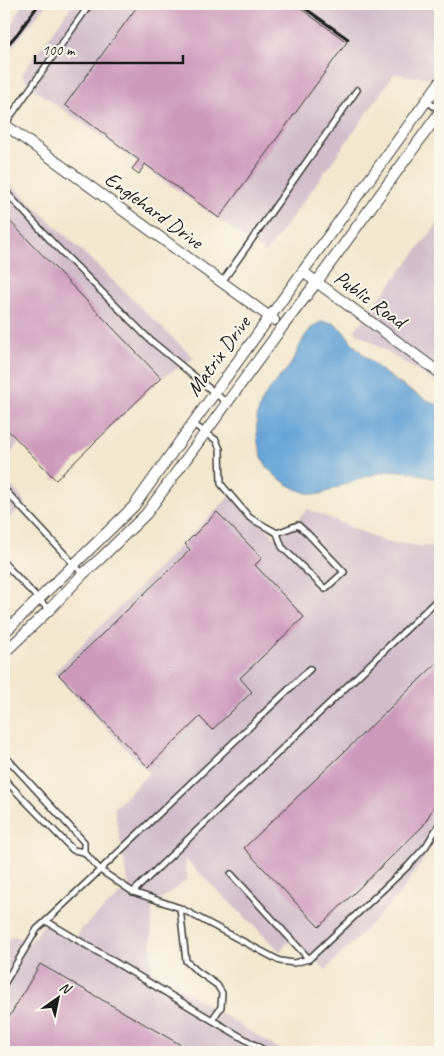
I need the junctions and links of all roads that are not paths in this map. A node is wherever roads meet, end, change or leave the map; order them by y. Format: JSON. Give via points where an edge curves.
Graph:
{"nodes":[{"id":1,"x":90,"y":4,"type":"edge"},
{"id":2,"x":440,"y":82,"type":"edge"},
{"id":3,"x":357,"y":90,"type":"dead end"},
{"id":4,"x":427,"y":101,"type":"junction"},
{"id":5,"x":440,"y":112,"type":"edge"},
{"id":6,"x":4,"y":124,"type":"edge"},
{"id":7,"x":4,"y":190,"type":"edge"},
{"id":8,"x":303,"y":272,"type":"junction"},
{"id":9,"x":222,"y":282,"type":"junction"},
{"id":10,"x":316,"y":283,"type":"junction"},
{"id":11,"x":271,"y":317,"type":"junction"},
{"id":12,"x":283,"y":326,"type":"junction"},
{"id":13,"x":440,"y":373,"type":"edge"},
{"id":14,"x":215,"y":394,"type":"junction"},
{"id":15,"x":227,"y":403,"type":"junction"},
{"id":16,"x":193,"y":423,"type":"junction"},
{"id":17,"x":204,"y":433,"type":"junction"},
{"id":18,"x":4,"y":489,"type":"edge"},
{"id":19,"x":277,"y":533,"type":"junction"},
{"id":20,"x":4,"y":563,"type":"edge"},
{"id":21,"x":74,"y":564,"type":"junction"},
{"id":22,"x":83,"y":574,"type":"junction"},
{"id":23,"x":440,"y":597,"type":"edge"},
{"id":24,"x":40,"y":599,"type":"junction"},
{"id":25,"x":49,"y":610,"type":"junction"},
{"id":26,"x":4,"y":633,"type":"edge"},
{"id":27,"x":4,"y":652,"type":"edge"},
{"id":28,"x":310,"y":669,"type":"dead end"},
{"id":29,"x":4,"y":756,"type":"edge"},
{"id":30,"x":4,"y":779,"type":"edge"},
{"id":31,"x":440,"y":823,"type":"edge"},
{"id":32,"x":84,"y":852,"type":"junction"},
{"id":33,"x":100,"y":870,"type":"junction"},
{"id":34,"x":231,"y":874,"type":"dead end"},
{"id":35,"x":133,"y":892,"type":"junction"},
{"id":36,"x":180,"y":908,"type":"junction"},
{"id":37,"x":46,"y":921,"type":"junction"},
{"id":38,"x":309,"y":959,"type":"junction"},
{"id":39,"x":4,"y":984,"type":"edge"},
{"id":40,"x":212,"y":1020,"type":"junction"},
{"id":41,"x":267,"y":1052,"type":"edge"}],
"edges":[{"from":1,"to":6,"type":"lane"},
{"from":2,"to":4,"type":"street","name":"Matrix Drive"},
{"from":3,"to":9,"type":"lane"},
{"from":4,"to":5,"type":"lane"},
{"from":4,"to":8,"type":"street","name":"Matrix Drive"},
{"from":5,"to":10,"type":"street","name":"Matrix Drive"},
{"from":6,"to":9,"type":"street","name":"Englehard Drive"},
{"from":7,"to":14,"type":"lane","via":[[149,339]]},
{"from":8,"to":10,"type":"street","name":"Public Road"},
{"from":8,"to":11,"type":"street","name":"Matrix Drive"},
{"from":9,"to":11,"type":"street","name":"Englehard Drive"},
{"from":10,"to":12,"type":"street","name":"Matrix Drive"},
{"from":10,"to":13,"type":"street","name":"Public Road"},
{"from":11,"to":12,"type":"street","name":"Englehard Drive"},
{"from":11,"to":14,"type":"street","name":"Matrix Drive"},
{"from":12,"to":15,"type":"street","name":"Matrix Drive"},
{"from":14,"to":15,"type":"lane"},
{"from":14,"to":16,"type":"street","name":"Matrix Drive"},
{"from":15,"to":17,"type":"street","name":"Matrix Drive"},
{"from":16,"to":17,"type":"lane"},
{"from":16,"to":21,"type":"street","name":"Matrix Drive","via":[[134,506]]},
{"from":17,"to":19,"type":"lane","via":[[216,440],[220,449],[221,484],[250,518]]},
{"from":17,"to":22,"type":"street","name":"Matrix Drive","via":[[146,514]]},
{"from":18,"to":21,"type":"lane"},
{"from":19,"to":19,"type":"lane","via":[[298,525],[344,572],[324,590],[282,547]]},
{"from":20,"to":24,"type":"lane"},
{"from":21,"to":22,"type":"lane"},
{"from":21,"to":24,"type":"street","name":"Matrix Drive"},
{"from":22,"to":25,"type":"street","name":"Matrix Drive"},
{"from":23,"to":35,"type":"lane"},
{"from":24,"to":25,"type":"lane"},
{"from":24,"to":26,"type":"street","name":"Matrix Drive"},
{"from":25,"to":27,"type":"street","name":"Matrix Drive"},
{"from":28,"to":33,"type":"lane"},
{"from":29,"to":32,"type":"lane","via":[[84,842]]},
{"from":30,"to":32,"type":"lane","via":[[74,850]]},
{"from":31,"to":38,"type":"lane","via":[[408,866]]},
{"from":32,"to":33,"type":"lane"},
{"from":33,"to":35,"type":"lane"},
{"from":33,"to":37,"type":"lane"},
{"from":34,"to":38,"type":"lane"},
{"from":35,"to":36,"type":"lane"},
{"from":36,"to":38,"type":"lane","via":[[280,961],[294,963]]},
{"from":36,"to":40,"type":"lane","via":[[186,961],[222,993],[221,1007]]},
{"from":37,"to":39,"type":"lane","via":[[37,929]]},
{"from":37,"to":40,"type":"lane"},
{"from":40,"to":41,"type":"lane"}]}
